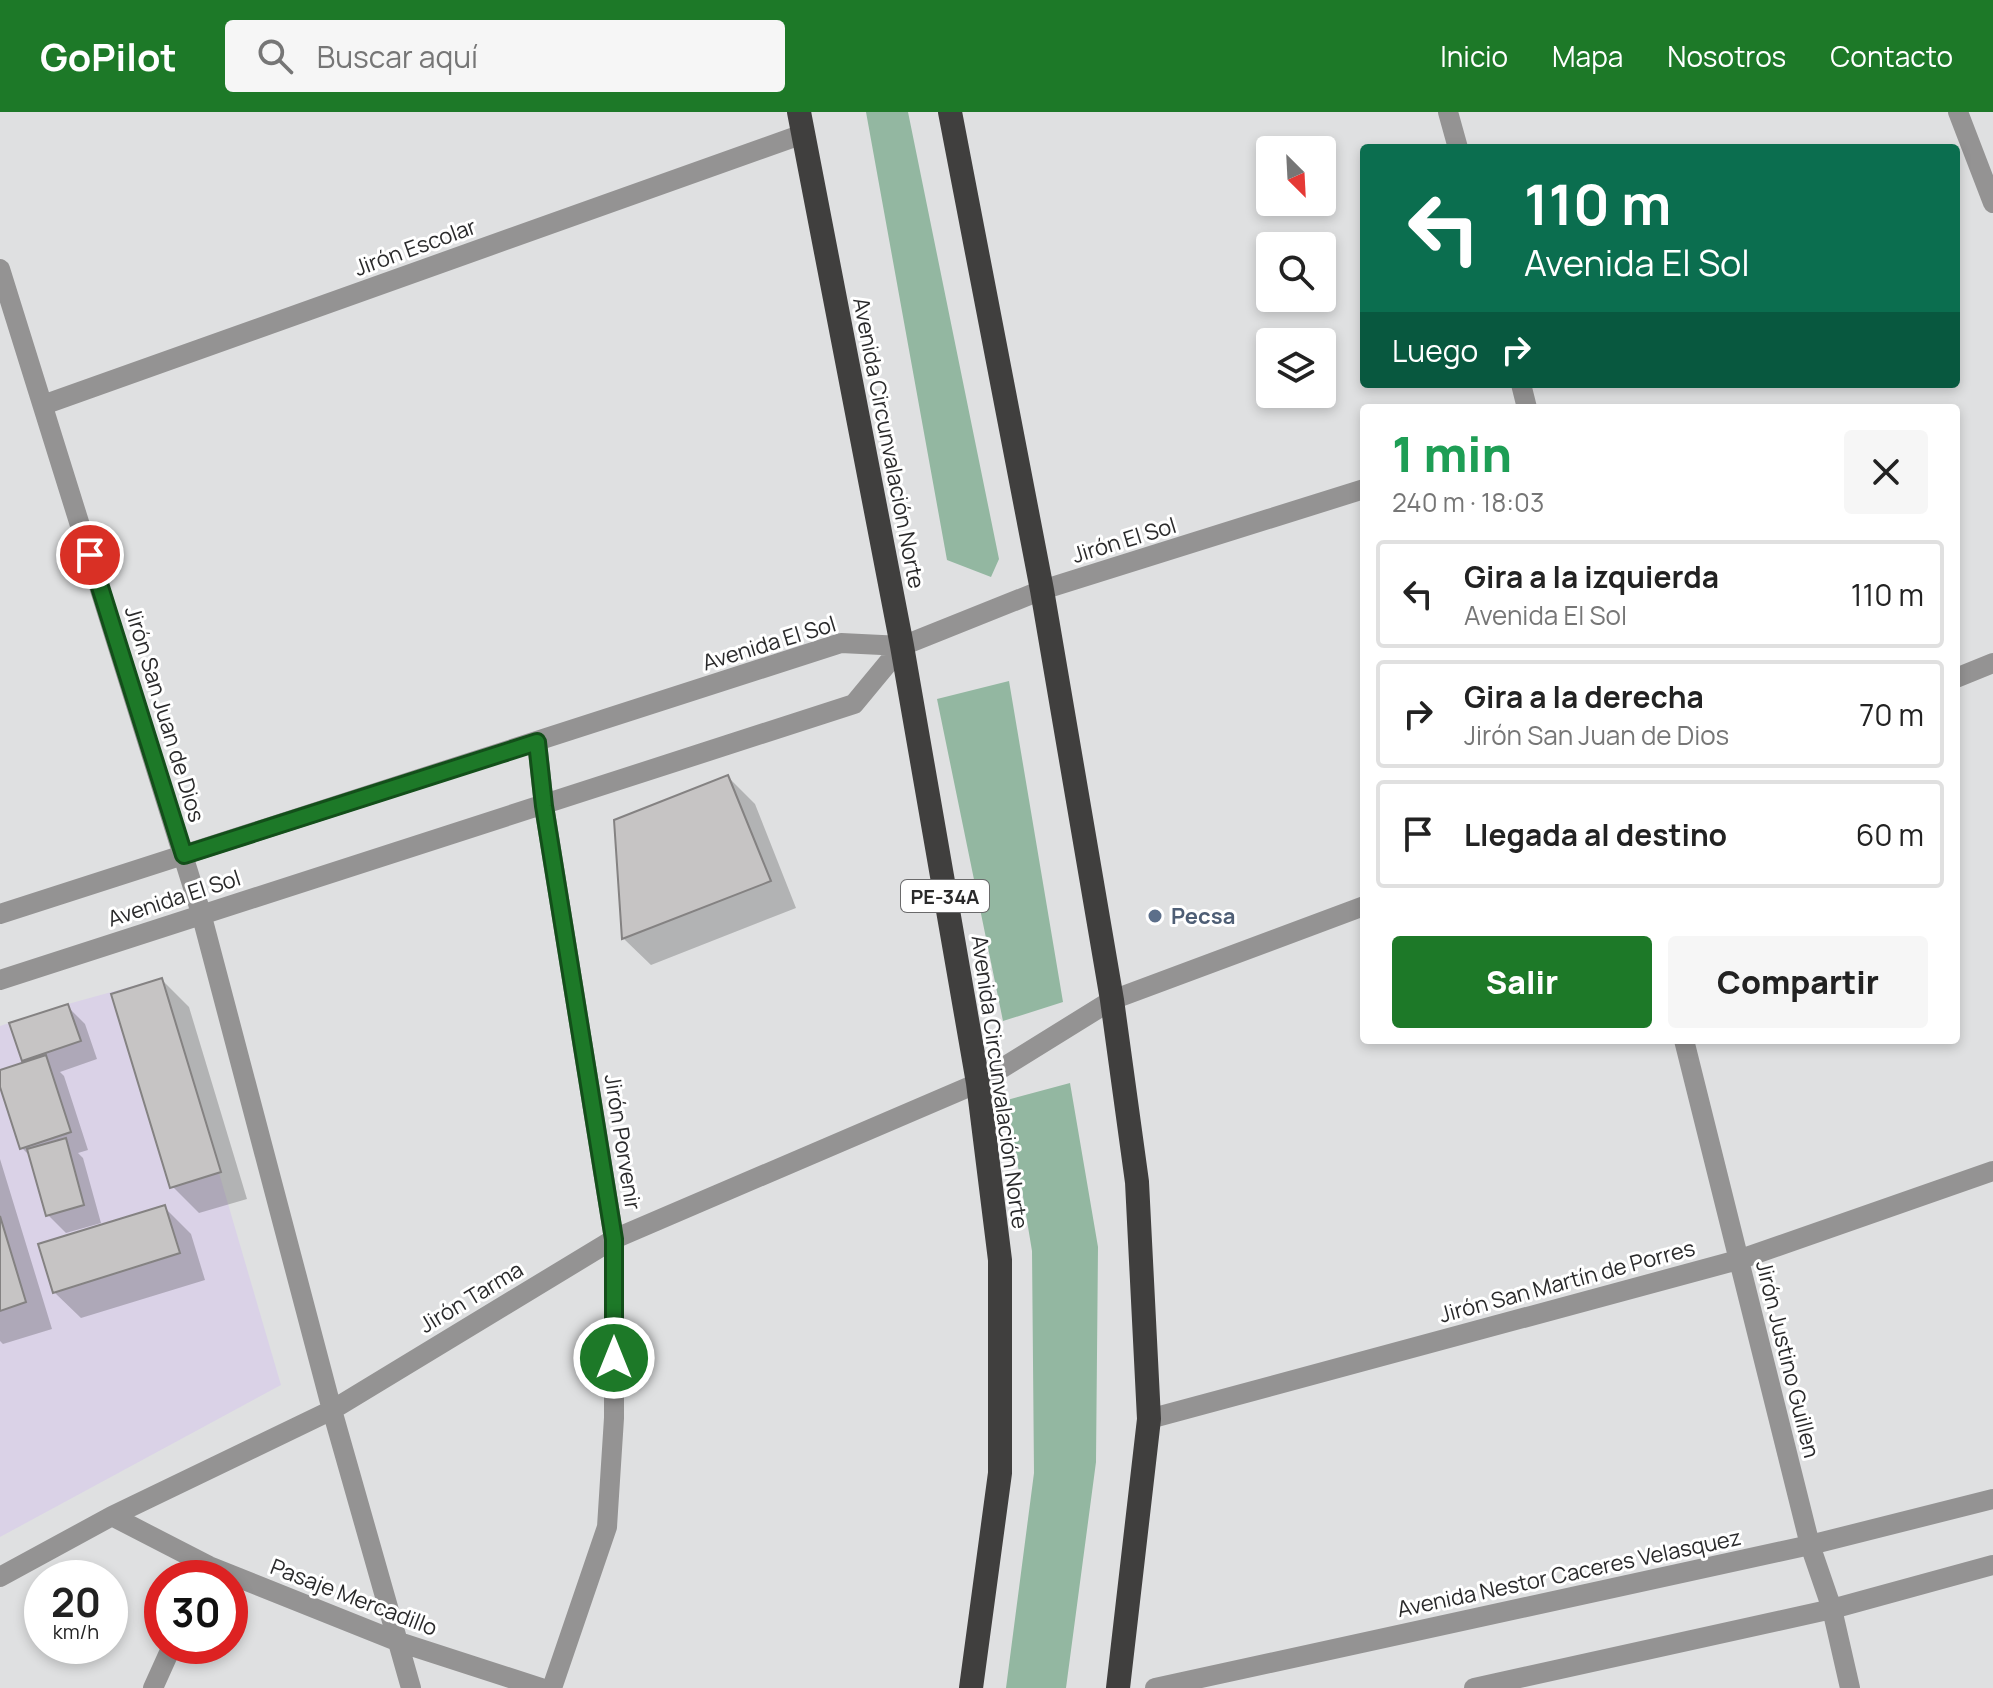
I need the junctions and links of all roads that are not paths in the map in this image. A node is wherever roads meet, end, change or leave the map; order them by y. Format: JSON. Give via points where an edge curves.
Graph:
{"nodes":[{"id":1,"x":950,"y":112,"type":"edge"},
{"id":2,"x":1448,"y":112,"type":"edge"},
{"id":3,"x":1958,"y":112,"type":"edge"},
{"id":4,"x":801,"y":123,"type":"edge"},
{"id":5,"x":1457,"y":144,"type":"edge"},
{"id":6,"x":1993,"y":203,"type":"edge"},
{"id":7,"x":0,"y":269,"type":"edge"},
{"id":8,"x":43,"y":405,"type":"junction"},
{"id":9,"x":1360,"y":490,"type":"edge"},
{"id":10,"x":1042,"y":590,"type":"junction"},
{"id":11,"x":902,"y":646,"type":"junction"},
{"id":12,"x":1993,"y":663,"type":"edge"},
{"id":13,"x":1960,"y":676,"type":"edge"},
{"id":14,"x":537,"y":742,"type":"junction"},
{"id":15,"x":544,"y":806,"type":"junction"},
{"id":16,"x":184,"y":855,"type":"junction"},
{"id":17,"x":1360,"y":907,"type":"edge"},
{"id":18,"x":201,"y":913,"type":"junction"},
{"id":19,"x":0,"y":914,"type":"edge"},
{"id":20,"x":0,"y":980,"type":"edge"},
{"id":21,"x":1112,"y":1000,"type":"junction"},
{"id":22,"x":1685,"y":1044,"type":"edge"},
{"id":23,"x":978,"y":1083,"type":"junction"},
{"id":24,"x":1993,"y":1171,"type":"edge"},
{"id":25,"x":614,"y":1239,"type":"junction"},
{"id":26,"x":1738,"y":1260,"type":"junction"},
{"id":27,"x":332,"y":1410,"type":"junction"},
{"id":28,"x":1149,"y":1419,"type":"junction"},
{"id":29,"x":1993,"y":1499,"type":"edge"},
{"id":30,"x":112,"y":1516,"type":"junction"},
{"id":31,"x":1810,"y":1545,"type":"junction"},
{"id":32,"x":187,"y":1560,"type":"edge"},
{"id":33,"x":1993,"y":1565,"type":"edge"},
{"id":34,"x":0,"y":1577,"type":"edge"},
{"id":35,"x":248,"y":1587,"type":"edge"},
{"id":36,"x":1832,"y":1609,"type":"junction"},
{"id":37,"x":399,"y":1642,"type":"junction"},
{"id":38,"x":164,"y":1664,"type":"edge"},
{"id":39,"x":153,"y":1688,"type":"edge"},
{"id":40,"x":411,"y":1688,"type":"edge"},
{"id":41,"x":541,"y":1688,"type":"edge"},
{"id":42,"x":552,"y":1688,"type":"edge"},
{"id":43,"x":971,"y":1688,"type":"edge"},
{"id":44,"x":1118,"y":1688,"type":"edge"},
{"id":45,"x":1155,"y":1688,"type":"edge"},
{"id":46,"x":1474,"y":1688,"type":"edge"},
{"id":47,"x":1850,"y":1688,"type":"edge"}],
"edges":[{"from":1,"to":10,"type":"highway"},
{"from":2,"to":5,"type":"street"},
{"from":3,"to":6,"type":"street"},
{"from":4,"to":8,"type":"street","name":"Jirón Escolar"},
{"from":4,"to":11,"type":"highway","name":"Avenida Circunvalación Norte","number":"PE-34A"},
{"from":7,"to":8,"type":"street","name":"Jirón San Juan de Dios"},
{"from":8,"to":16,"type":"street","name":"Jirón San Juan de Dios"},
{"from":9,"to":10,"type":"street","name":"Jirón El Sol"},
{"from":10,"to":11,"type":"street","name":"Jirón El Sol"},
{"from":10,"to":21,"type":"highway"},
{"from":11,"to":14,"type":"street","name":"Avenida El Sol","via":[[841,643]]},
{"from":11,"to":15,"type":"street","name":"Avenida El Sol","via":[[854,704]]},
{"from":11,"to":23,"type":"highway","name":"Avenida Circunvalación Norte","number":"PE-34A"},
{"from":12,"to":13,"type":"street"},
{"from":14,"to":15,"type":"street","name":"Jirón Porvenir"},
{"from":14,"to":16,"type":"street","name":"Avenida El Sol"},
{"from":15,"to":18,"type":"street","name":"Avenida El Sol"},
{"from":15,"to":25,"type":"street","name":"Jirón Porvenir"},
{"from":16,"to":18,"type":"street","name":"Jirón San Juan de Dios"},
{"from":16,"to":19,"type":"street","name":"Avenida El Sol"},
{"from":17,"to":21,"type":"street","name":"Jirón Tarma"},
{"from":18,"to":20,"type":"street","name":"Avenida El Sol"},
{"from":18,"to":27,"type":"street","name":"Jirón San Juan de Dios"},
{"from":21,"to":23,"type":"street","name":"Jirón Tarma"},
{"from":21,"to":28,"type":"highway","via":[[1137,1182]]},
{"from":22,"to":26,"type":"street","name":"Jirón Justino Guillen"},
{"from":23,"to":25,"type":"street","name":"Jirón Tarma"},
{"from":23,"to":43,"type":"highway","name":"Avenida Circunvalación Norte","number":"PE-34A","via":[[1000,1260],[1000,1473]]},
{"from":24,"to":26,"type":"street","name":"Jirón San Martín de Porres"},
{"from":25,"to":27,"type":"street","name":"Jirón Tarma"},
{"from":25,"to":42,"type":"street","name":"Jirón Porvenir","via":[[614,1418],[607,1527]]},
{"from":26,"to":28,"type":"street","name":"Jirón San Martín de Porres"},
{"from":26,"to":31,"type":"street","name":"Jirón Justino Guillen"},
{"from":27,"to":30,"type":"street","name":"Jirón Tarma"},
{"from":27,"to":37,"type":"street","name":"Jirón San Juan de Dios"},
{"from":28,"to":44,"type":"highway"},
{"from":29,"to":31,"type":"street","name":"Avenida Nestor Caceres Velasquez"},
{"from":30,"to":32,"type":"street","name":"Pasaje Mercadillo"},
{"from":30,"to":34,"type":"street","name":"Jirón Tarma"},
{"from":31,"to":36,"type":"street","name":"Jirón Justino Guillen"},
{"from":31,"to":45,"type":"street","name":"Avenida Nestor Caceres Velasquez"},
{"from":33,"to":36,"type":"street"},
{"from":35,"to":37,"type":"street","name":"Pasaje Mercadillo"},
{"from":36,"to":46,"type":"street"},
{"from":36,"to":47,"type":"street","name":"Jirón Justino Guillen"},
{"from":37,"to":40,"type":"street","name":"Jirón San Juan de Dios"},
{"from":37,"to":41,"type":"street","name":"Pasaje Mercadillo"},
{"from":38,"to":39,"type":"street"}]}
